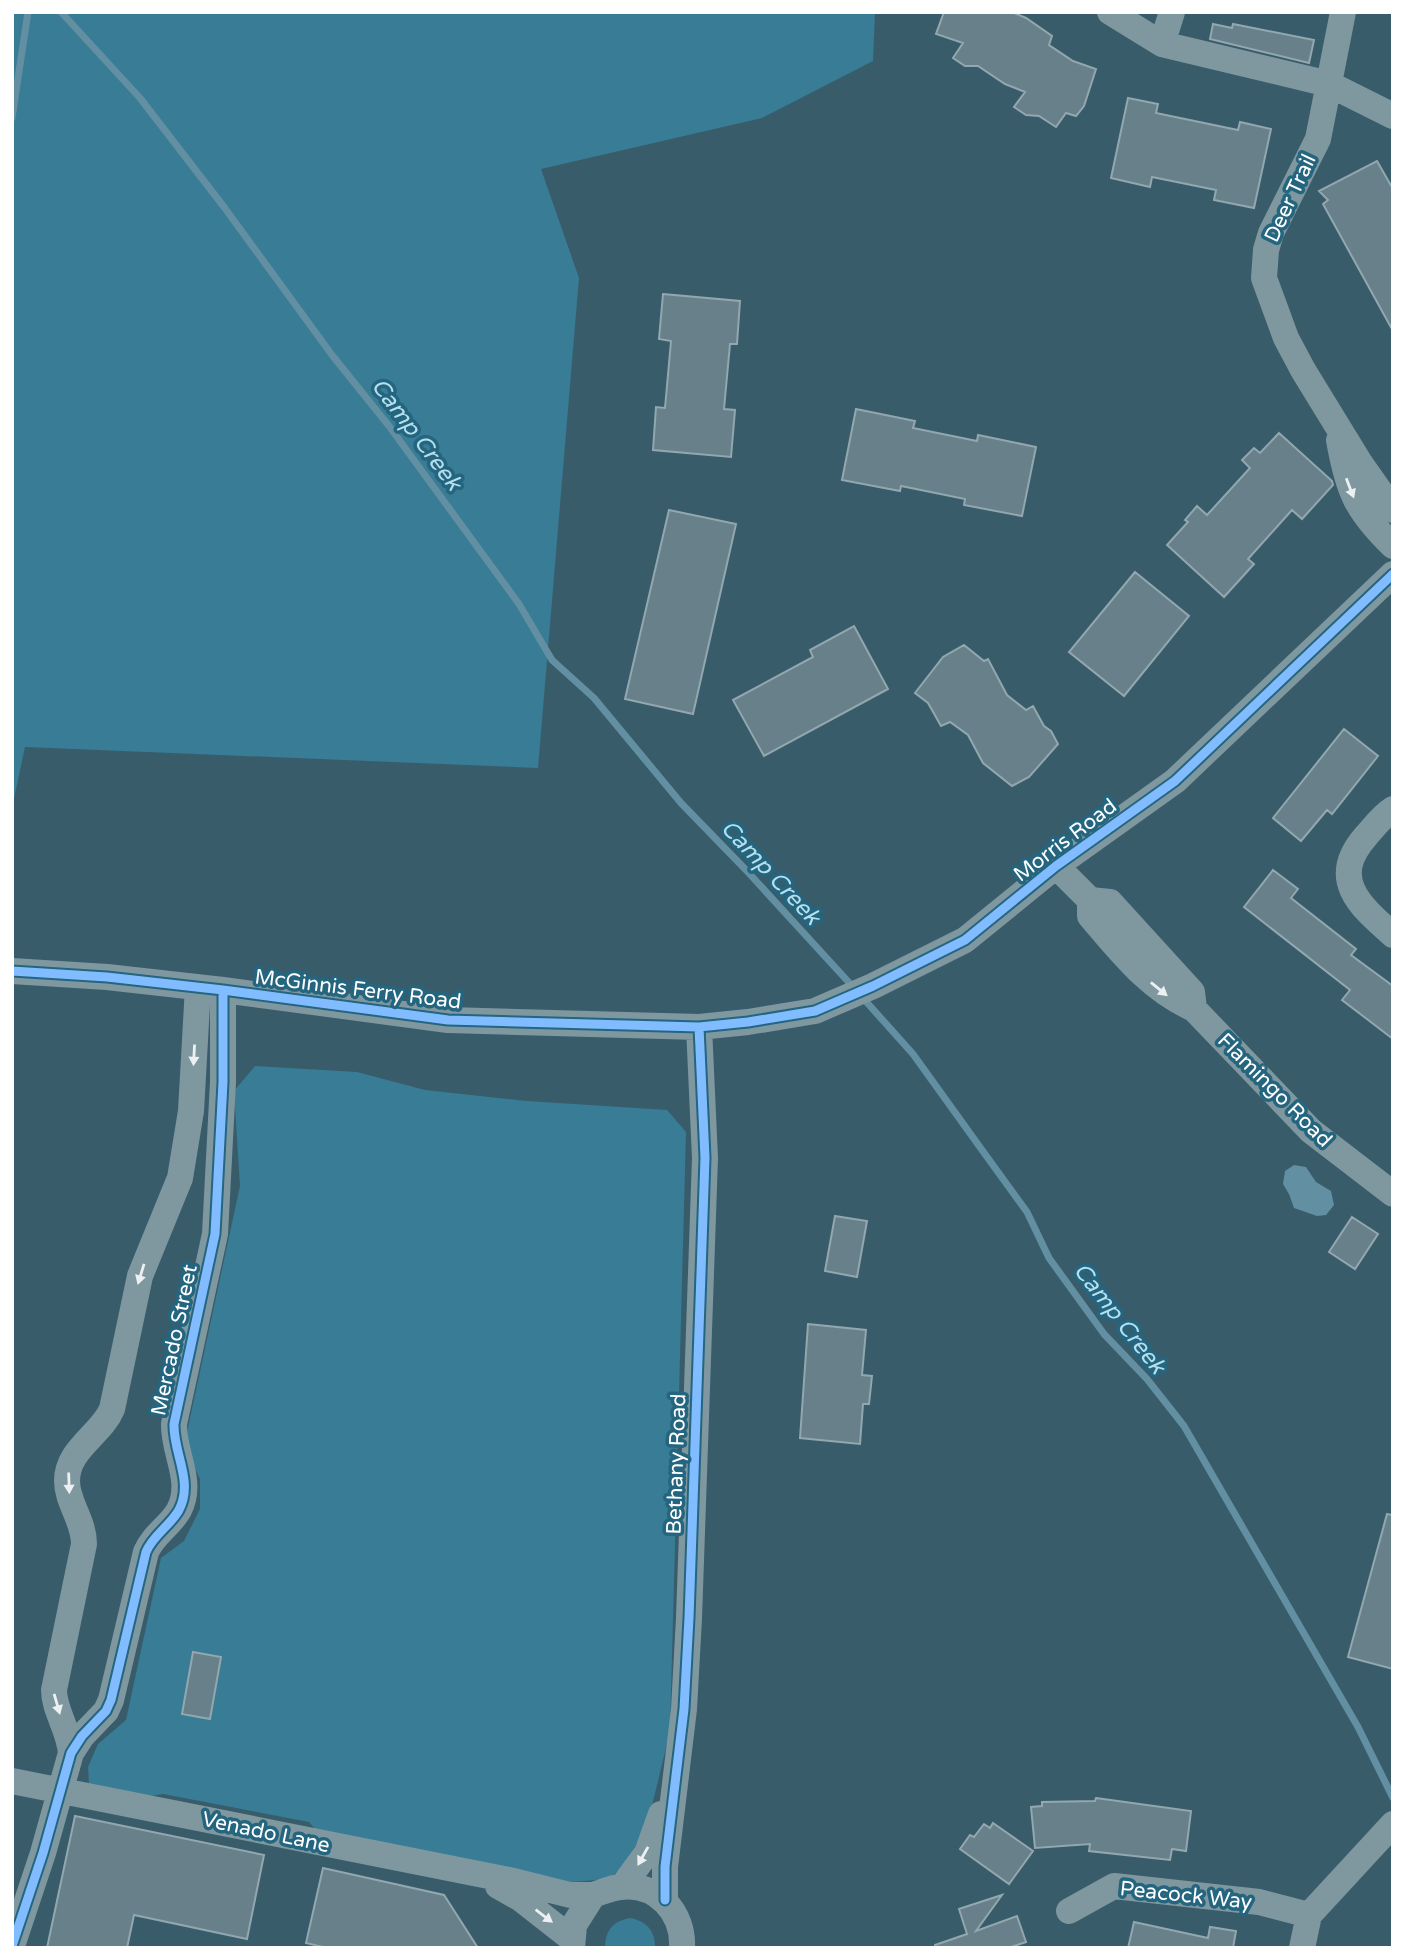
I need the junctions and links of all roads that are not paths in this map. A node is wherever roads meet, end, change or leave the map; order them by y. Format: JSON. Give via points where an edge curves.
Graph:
{"nodes":[{"id":1,"x":1110,"y":12,"type":"edge"},
{"id":2,"x":1171,"y":12,"type":"edge"},
{"id":3,"x":1343,"y":12,"type":"edge"},
{"id":4,"x":1162,"y":44,"type":"junction"},
{"id":5,"x":1329,"y":84,"type":"junction"},
{"id":6,"x":1393,"y":116,"type":"edge"},
{"id":7,"x":1336,"y":421,"type":"junction"},
{"id":8,"x":1393,"y":510,"type":"edge"},
{"id":9,"x":1393,"y":546,"type":"edge"},
{"id":10,"x":1393,"y":574,"type":"edge"},
{"id":11,"x":1393,"y":809,"type":"edge"},
{"id":12,"x":1056,"y":866,"type":"junction"},
{"id":13,"x":1393,"y":935,"type":"edge"},
{"id":14,"x":12,"y":971,"type":"edge"},
{"id":15,"x":211,"y":988,"type":"junction"},
{"id":16,"x":699,"y":1027,"type":"junction"},
{"id":17,"x":1393,"y":1194,"type":"edge"},
{"id":18,"x":71,"y":1753,"type":"junction"},
{"id":19,"x":676,"y":1776,"type":"junction"},
{"id":20,"x":12,"y":1782,"type":"edge"},
{"id":21,"x":61,"y":1791,"type":"junction"},
{"id":22,"x":1393,"y":1824,"type":"edge"},
{"id":23,"x":470,"y":1874,"type":"junction"},
{"id":24,"x":622,"y":1886,"type":"junction"},
{"id":25,"x":593,"y":1895,"type":"junction"},
{"id":26,"x":665,"y":1900,"type":"junction"},
{"id":27,"x":1069,"y":1911,"type":"dead end"},
{"id":28,"x":1309,"y":1914,"type":"junction"},
{"id":29,"x":572,"y":1943,"type":"edge"},
{"id":30,"x":12,"y":1946,"type":"edge"},
{"id":31,"x":682,"y":1948,"type":"edge"},
{"id":32,"x":1302,"y":1948,"type":"edge"}],
"edges":[{"from":1,"to":4,"type":"street"},
{"from":2,"to":4,"type":"street"},
{"from":3,"to":5,"type":"street","name":"Deer Trail"},
{"from":4,"to":5,"type":"street"},
{"from":5,"to":6,"type":"street"},
{"from":5,"to":7,"type":"street","name":"Deer Trail","via":[[1318,139],[1271,233],[1264,278],[1286,338]]},
{"from":7,"to":8,"type":"street","name":"Deer Trail"},
{"from":7,"to":9,"type":"street","one_way":true,"via":[[1346,479],[1356,502]]},
{"from":10,"to":12,"type":"street","name":"Morris Road","via":[[1175,781]]},
{"from":11,"to":13,"type":"street","via":[[1360,842],[1348,871],[1358,902]]},
{"from":12,"to":16,"type":"street","name":"Morris Road","via":[[965,940],[873,986],[815,1011]]},
{"from":12,"to":17,"type":"street","name":"Flamingo Road","via":[[1090,900],[1110,902],[1133,946],[1192,992],[1194,1009],[1311,1131]]},
{"from":14,"to":15,"type":"street","name":"McGinnis Ferry Road"},
{"from":15,"to":16,"type":"street","name":"McGinnis Ferry Road","via":[[448,1020]]},
{"from":15,"to":18,"type":"street","name":"Mercado Street","one_way":true,"via":[[180,1178],[140,1276],[112,1409],[72,1459],[68,1473],[84,1544],[54,1690]]},
{"from":15,"to":18,"type":"street","name":"Mercado Street","via":[[223,1082],[216,1221],[174,1424],[183,1473],[182,1501],[146,1552],[111,1700]]},
{"from":16,"to":19,"type":"street","name":"Bethany Road","via":[[705,1158],[684,1709]]},
{"from":18,"to":21,"type":"street","name":"Mercado Street"},
{"from":19,"to":24,"type":"street","name":"Bethany Road","one_way":true,"via":[[646,1853]]},
{"from":19,"to":26,"type":"street","name":"Bethany Road"},
{"from":20,"to":21,"type":"street","name":"Venado Lane"},
{"from":21,"to":23,"type":"street","name":"Venado Lane"},
{"from":21,"to":30,"type":"street","name":"Mercado Street"},
{"from":22,"to":28,"type":"street"},
{"from":23,"to":25,"type":"street","name":"Venado Lane","via":[[570,1895]]},
{"from":23,"to":29,"type":"street","name":"Venado Lane","one_way":true,"via":[[522,1899]]},
{"from":24,"to":25,"type":"street"},
{"from":24,"to":26,"type":"street","via":[[641,1888]]},
{"from":25,"to":29,"type":"street","via":[[581,1912]]},
{"from":26,"to":31,"type":"street","via":[[679,1921]]},
{"from":27,"to":28,"type":"street","name":"Peacock Way","via":[[1114,1886],[1259,1902]]},
{"from":28,"to":32,"type":"street"}]}
